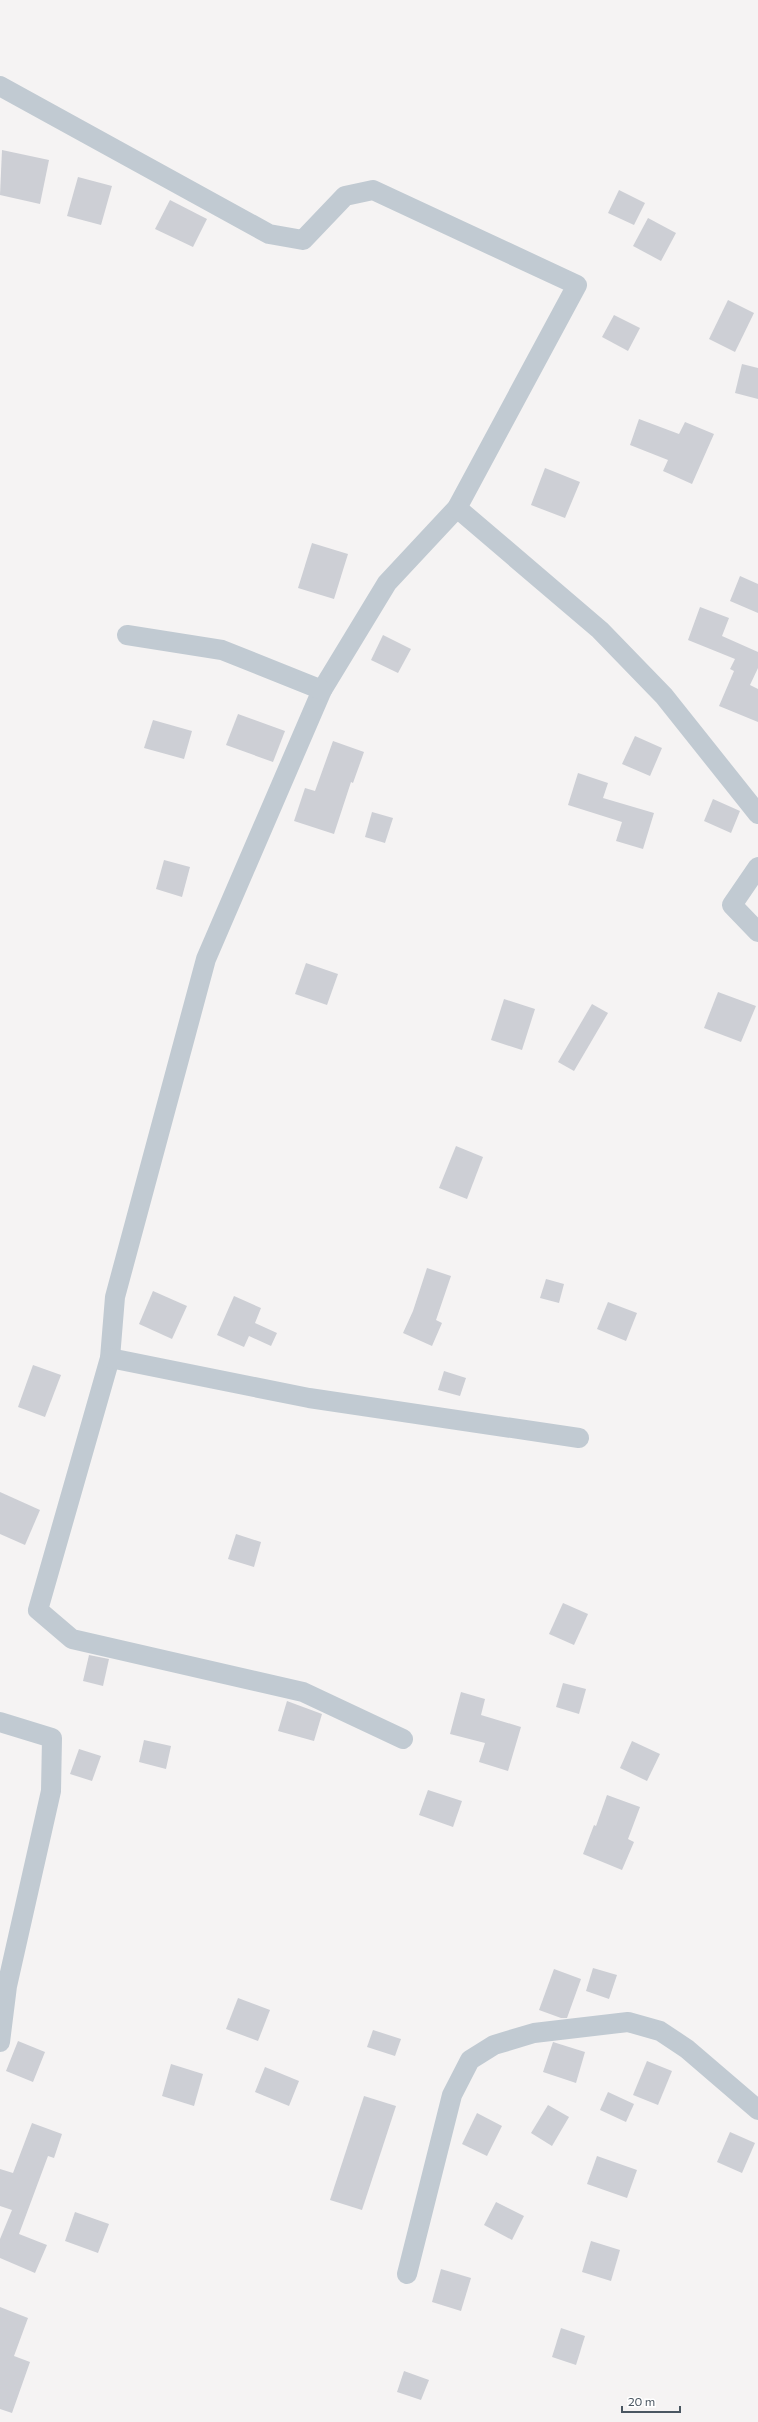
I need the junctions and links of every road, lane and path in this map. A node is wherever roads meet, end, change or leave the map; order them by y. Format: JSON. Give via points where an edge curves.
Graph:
{"nodes":[{"id":1,"x":0,"y":86,"type":"edge"},
{"id":2,"x":457,"y":508,"type":"junction"},
{"id":3,"x":127,"y":635,"type":"dead end"},
{"id":4,"x":322,"y":690,"type":"junction"},
{"id":5,"x":758,"y":814,"type":"edge"},
{"id":6,"x":758,"y":867,"type":"edge"},
{"id":7,"x":758,"y":932,"type":"edge"},
{"id":8,"x":110,"y":1358,"type":"junction"},
{"id":9,"x":580,"y":1438,"type":"dead end"},
{"id":10,"x":0,"y":1722,"type":"edge"},
{"id":11,"x":403,"y":1739,"type":"dead end"},
{"id":12,"x":0,"y":2042,"type":"edge"},
{"id":13,"x":758,"y":2110,"type":"edge"},
{"id":14,"x":407,"y":2274,"type":"dead end"}],
"edges":[{"from":1,"to":2,"type":"street","via":[[269,234],[303,240],[345,196],[373,190],[577,285]]},
{"from":2,"to":4,"type":"street","via":[[387,583]]},
{"from":2,"to":5,"type":"street","via":[[600,630],[664,696]]},
{"from":3,"to":4,"type":"street","via":[[222,650]]},
{"from":4,"to":8,"type":"street","via":[[206,959],[115,1296]]},
{"from":6,"to":7,"type":"street","via":[[732,905]]},
{"from":8,"to":9,"type":"street","via":[[309,1398]]},
{"from":8,"to":11,"type":"street","via":[[38,1610],[72,1639],[303,1692]]},
{"from":10,"to":12,"type":"street","via":[[52,1738],[51,1791],[7,1986]]},
{"from":13,"to":14,"type":"street","via":[[682,2046],[660,2031],[628,2022],[534,2033],[494,2045],[470,2060],[452,2095]]}]}
